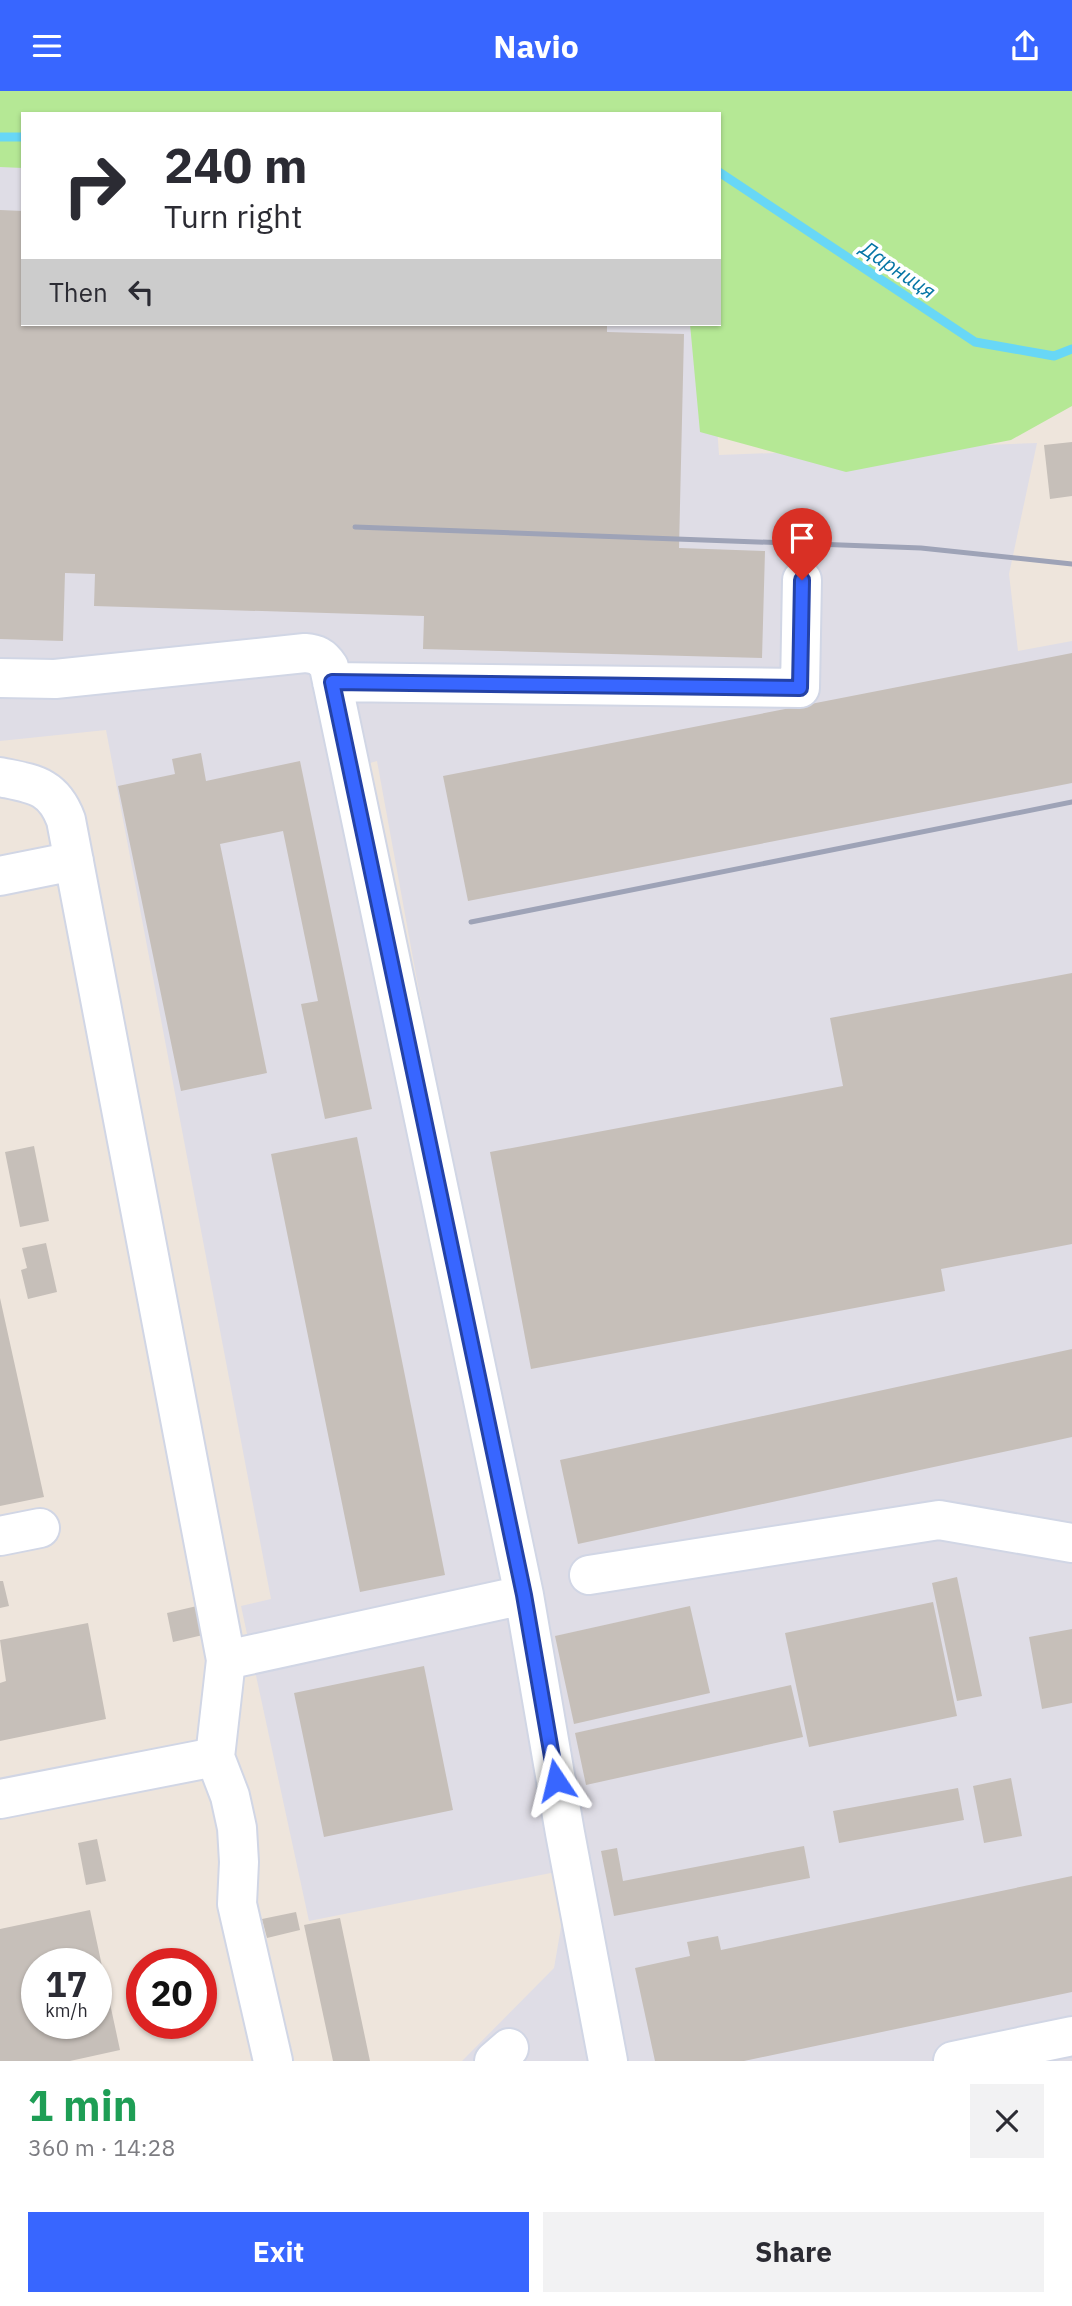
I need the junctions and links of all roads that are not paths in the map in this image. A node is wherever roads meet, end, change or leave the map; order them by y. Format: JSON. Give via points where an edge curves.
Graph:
{"nodes":[{"id":1,"x":802,"y":580,"type":"dead end"},
{"id":2,"x":0,"y":678,"type":"edge"},
{"id":3,"x":332,"y":682,"type":"junction"},
{"id":4,"x":0,"y":776,"type":"edge"},
{"id":5,"x":74,"y":861,"type":"junction"},
{"id":6,"x":0,"y":876,"type":"edge"},
{"id":7,"x":40,"y":1528,"type":"dead end"},
{"id":8,"x":0,"y":1536,"type":"edge"},
{"id":9,"x":1072,"y":1543,"type":"edge"},
{"id":10,"x":589,"y":1576,"type":"dead end"},
{"id":11,"x":524,"y":1595,"type":"junction"},
{"id":12,"x":226,"y":1660,"type":"junction"},
{"id":13,"x":215,"y":1758,"type":"junction"},
{"id":14,"x":0,"y":1800,"type":"edge"},
{"id":15,"x":1072,"y":2036,"type":"edge"},
{"id":16,"x":273,"y":2061,"type":"edge"},
{"id":17,"x":608,"y":2061,"type":"edge"},
{"id":18,"x":953,"y":2061,"type":"edge"}],
"edges":[{"from":1,"to":3,"type":"street","via":[[800,688]]},
{"from":2,"to":3,"type":"street","via":[[55,679],[304,653],[324,659]]},
{"from":3,"to":11,"type":"street"},
{"from":4,"to":5,"type":"street","via":[[30,783],[60,802]]},
{"from":5,"to":6,"type":"street"},
{"from":5,"to":12,"type":"street"},
{"from":7,"to":8,"type":"street"},
{"from":9,"to":10,"type":"street","via":[[939,1520]]},
{"from":11,"to":12,"type":"street"},
{"from":11,"to":17,"type":"street"},
{"from":12,"to":13,"type":"street"},
{"from":13,"to":14,"type":"street"},
{"from":13,"to":16,"type":"street","via":[[237,1828],[237,1905]]},
{"from":15,"to":18,"type":"street"}]}
